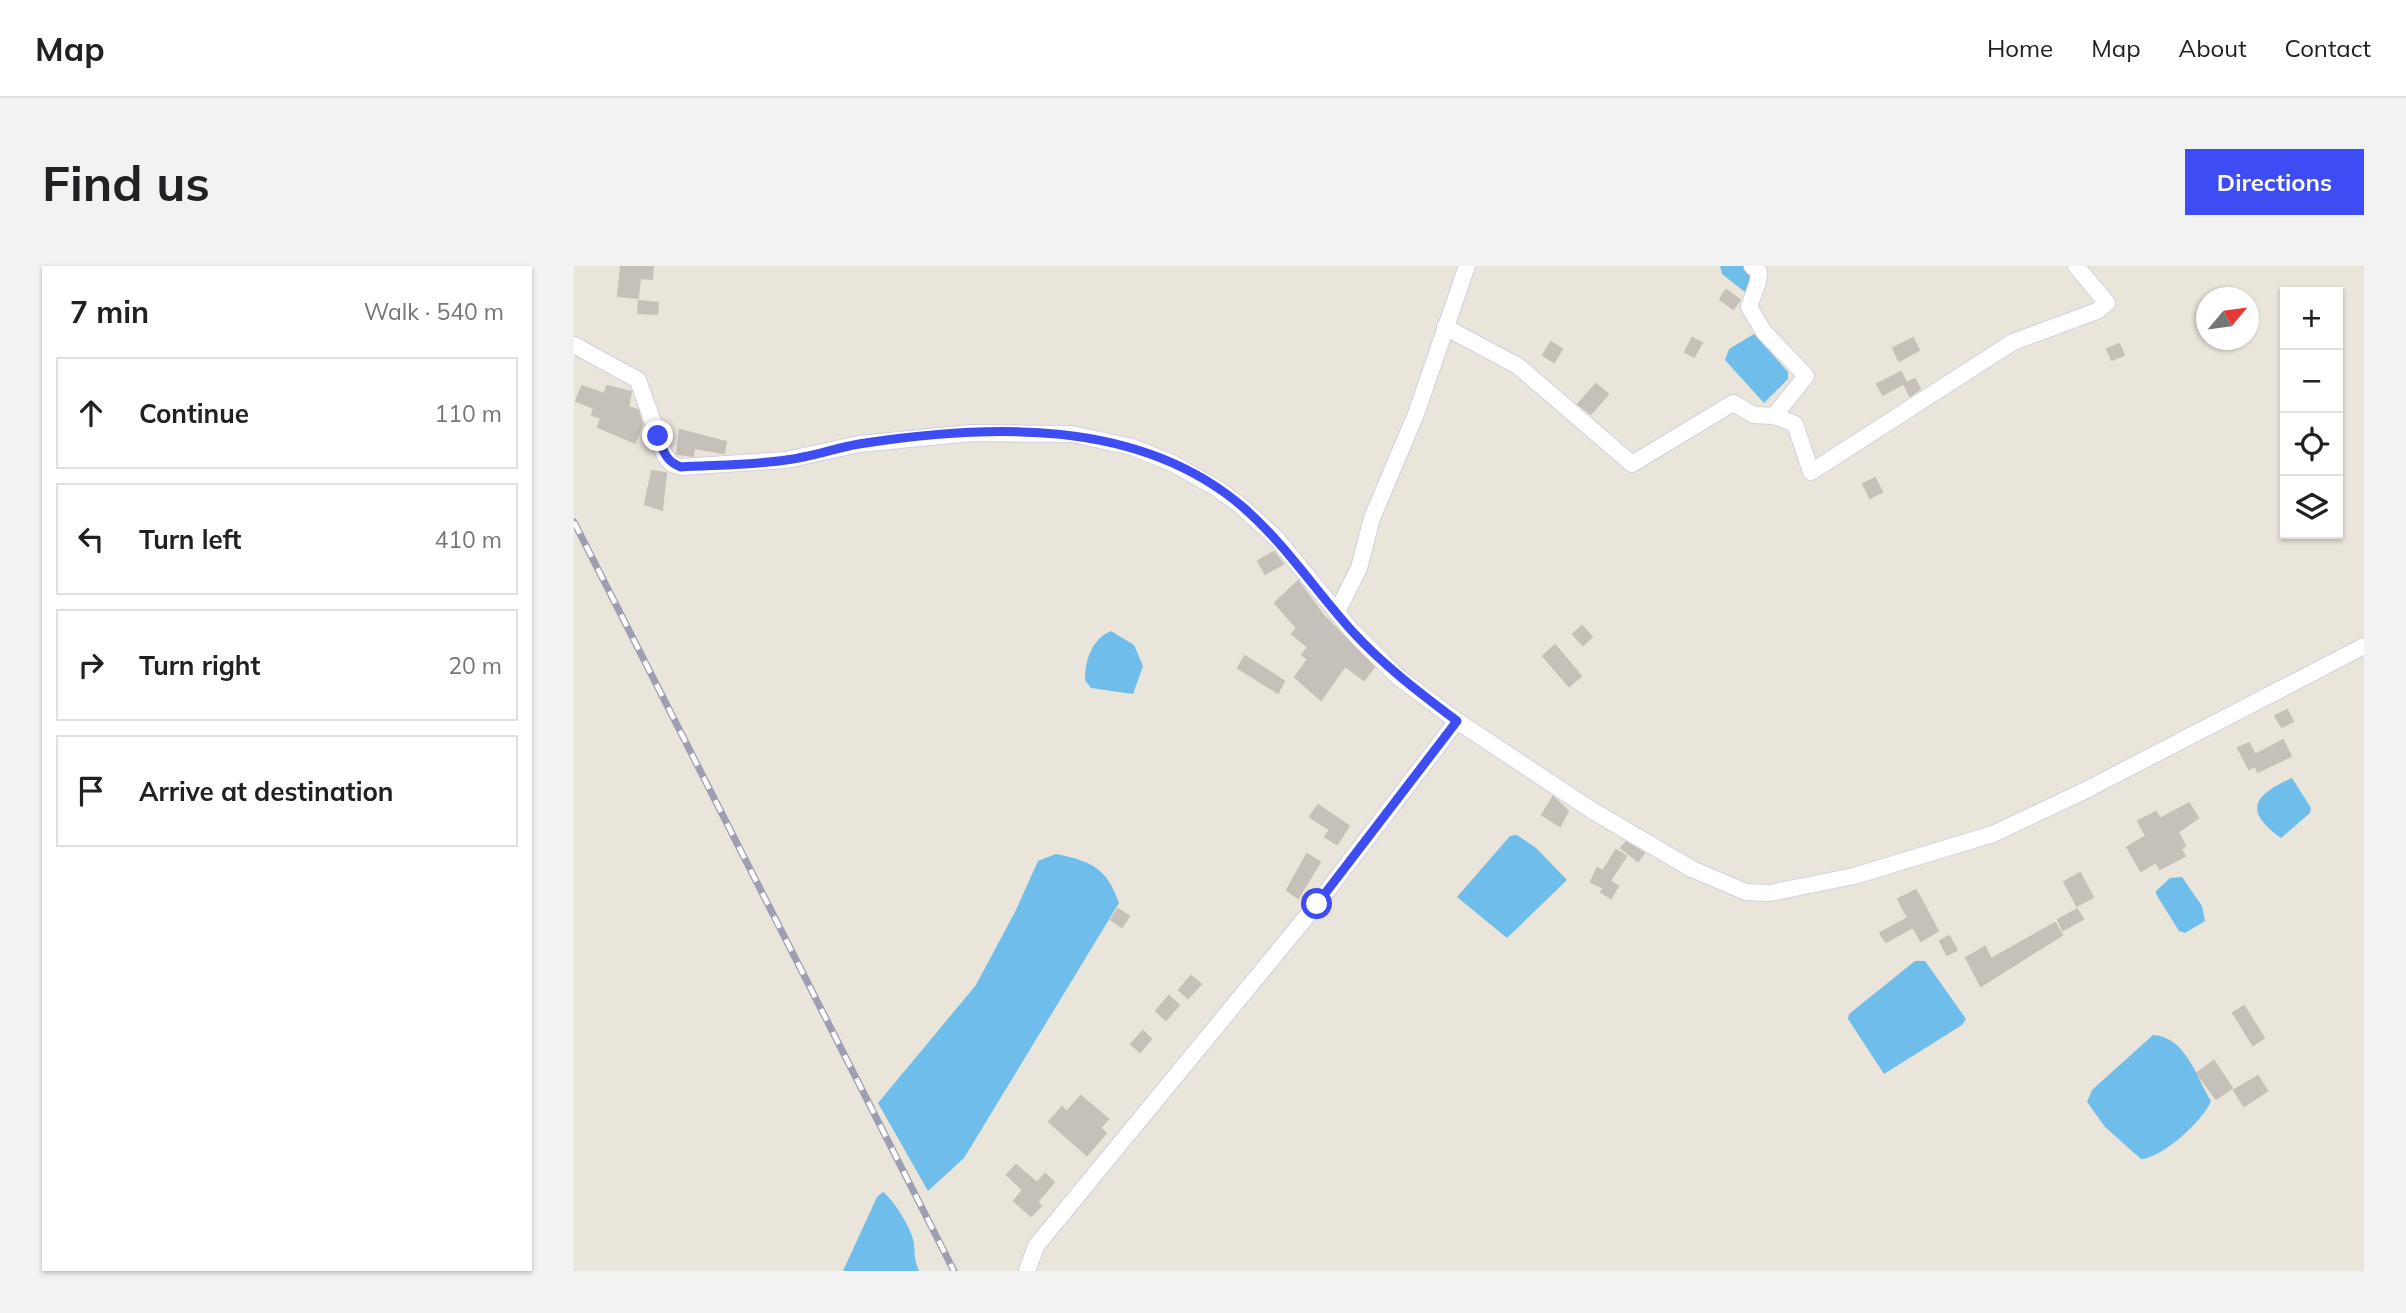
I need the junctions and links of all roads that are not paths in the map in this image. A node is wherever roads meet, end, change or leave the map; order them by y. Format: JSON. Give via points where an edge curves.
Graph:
{"nodes":[{"id":1,"x":1467,"y":266,"type":"edge"},
{"id":2,"x":1752,"y":266,"type":"edge"},
{"id":3,"x":2076,"y":266,"type":"edge"},
{"id":4,"x":1445,"y":327,"type":"junction"},
{"id":5,"x":574,"y":345,"type":"edge"},
{"id":6,"x":1774,"y":416,"type":"junction"},
{"id":7,"x":1337,"y":612,"type":"junction"},
{"id":8,"x":2364,"y":646,"type":"edge"},
{"id":9,"x":1457,"y":721,"type":"junction"},
{"id":10,"x":1027,"y":1271,"type":"edge"}],
"edges":[{"from":1,"to":4,"type":"street"},
{"from":2,"to":6,"type":"street","via":[[1759,272],[1749,307],[1764,332],[1806,376]]},
{"from":3,"to":6,"type":"street","via":[[2107,303],[2097,311],[2013,342],[1811,472],[1795,424]]},
{"from":4,"to":6,"type":"street","via":[[1518,366],[1632,464],[1733,403],[1754,415]]},
{"from":4,"to":7,"type":"street","via":[[1416,414],[1372,518],[1359,568]]},
{"from":5,"to":7,"type":"street","via":[[638,380],[665,456],[681,467],[786,460],[859,444],[971,433],[1072,434],[1132,447],[1172,463],[1241,506],[1277,539]]},
{"from":7,"to":9,"type":"street","via":[[1397,676]]},
{"from":8,"to":9,"type":"street","via":[[1993,834],[1854,876],[1770,892],[1746,892],[1692,869],[1593,811]]},
{"from":9,"to":10,"type":"street","via":[[1317,904],[1037,1247]]}]}
